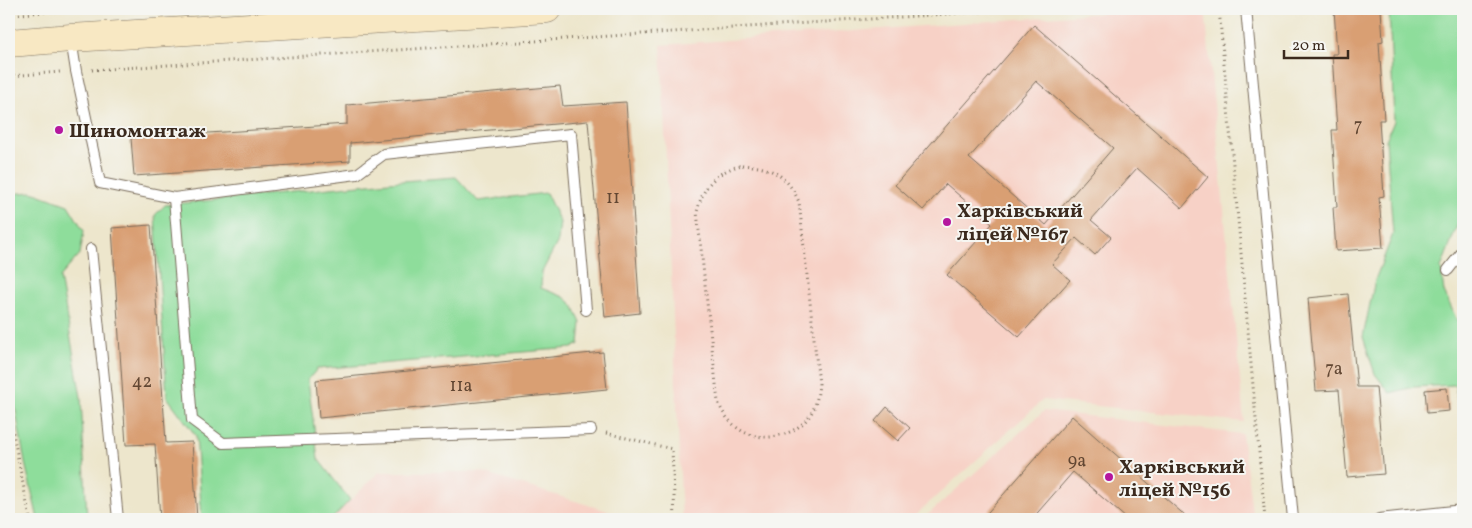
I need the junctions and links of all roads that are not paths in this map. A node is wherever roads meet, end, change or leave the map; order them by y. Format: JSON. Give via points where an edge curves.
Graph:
{"nodes":[{"id":1,"x":547,"y":9,"type":"edge"},
{"id":2,"x":1246,"y":9,"type":"edge"},
{"id":3,"x":70,"y":38,"type":"junction"},
{"id":4,"x":9,"y":43,"type":"edge"},
{"id":5,"x":174,"y":198,"type":"junction"},
{"id":6,"x":90,"y":249,"type":"dead end"},
{"id":7,"x":1463,"y":251,"type":"edge"},
{"id":8,"x":1448,"y":270,"type":"dead end"},
{"id":9,"x":586,"y":310,"type":"dead end"},
{"id":10,"x":590,"y":430,"type":"road end"},
{"id":11,"x":1463,"y":510,"type":"edge"},
{"id":12,"x":118,"y":519,"type":"edge"},
{"id":13,"x":1293,"y":519,"type":"edge"},
{"id":14,"x":1379,"y":519,"type":"edge"}],
"edges":[{"from":1,"to":3,"type":"street"},
{"from":2,"to":13,"type":"lane"},
{"from":3,"to":4,"type":"street"},
{"from":3,"to":5,"type":"lane","via":[[100,184]]},
{"from":5,"to":9,"type":"lane","via":[[357,174],[384,154],[570,134]]},
{"from":5,"to":10,"type":"lane","via":[[192,420],[223,443]]},
{"from":6,"to":12,"type":"lane"},
{"from":7,"to":8,"type":"lane"},
{"from":11,"to":14,"type":"lane"}]}
